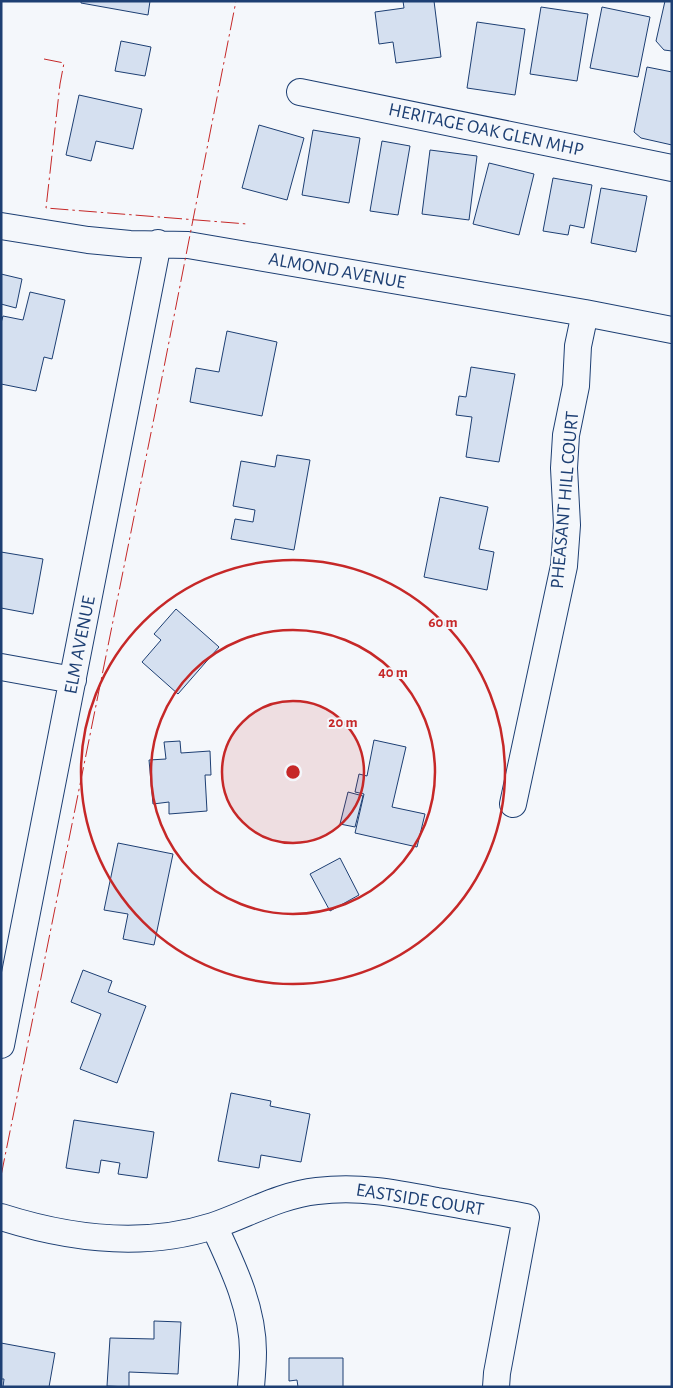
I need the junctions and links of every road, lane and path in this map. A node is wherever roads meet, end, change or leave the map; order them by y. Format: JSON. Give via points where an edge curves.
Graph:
{"nodes":[{"id":1,"x":300,"y":92,"type":"dead end"},
{"id":2,"x":672,"y":168,"type":"edge"},
{"id":3,"x":1,"y":226,"type":"edge"},
{"id":4,"x":158,"y":244,"type":"junction"},
{"id":5,"x":585,"y":313,"type":"junction"},
{"id":6,"x":672,"y":330,"type":"edge"},
{"id":7,"x":1,"y":667,"type":"edge"},
{"id":8,"x":73,"y":680,"type":"junction"},
{"id":9,"x":514,"y":804,"type":"dead end"},
{"id":10,"x":1,"y":1046,"type":"edge"},
{"id":11,"x":1,"y":1217,"type":"edge"},
{"id":12,"x":214,"y":1226,"type":"junction"},
{"id":13,"x":252,"y":1387,"type":"edge"},
{"id":14,"x":496,"y":1387,"type":"edge"}],
"edges":[{"from":1,"to":2,"type":"street","name":"HERITAGE OAK GLEN MHP"},
{"from":3,"to":4,"type":"street","name":"ALMOND AVENUE","via":[[88,240]]},
{"from":4,"to":5,"type":"street","name":"ALMOND AVENUE","via":[[188,245]]},
{"from":4,"to":8,"type":"street","name":"ELM AVENUE"},
{"from":5,"to":6,"type":"street","name":"ALMOND AVENUE"},
{"from":5,"to":9,"type":"street","name":"PHEASANT HILL COURT","via":[[566,435],[564,566]]},
{"from":7,"to":8,"type":"street"},
{"from":8,"to":10,"type":"street","name":"ELM AVENUE"},
{"from":11,"to":12,"type":"street","name":"EASTSIDE COURT","via":[[56,1231],[109,1239],[144,1240]]},
{"from":12,"to":13,"type":"street","via":[[244,1295],[253,1342]]},
{"from":12,"to":14,"type":"street","name":"EASTSIDE COURT","via":[[275,1201],[314,1192],[348,1189],[382,1190],[526,1217]]}]}
